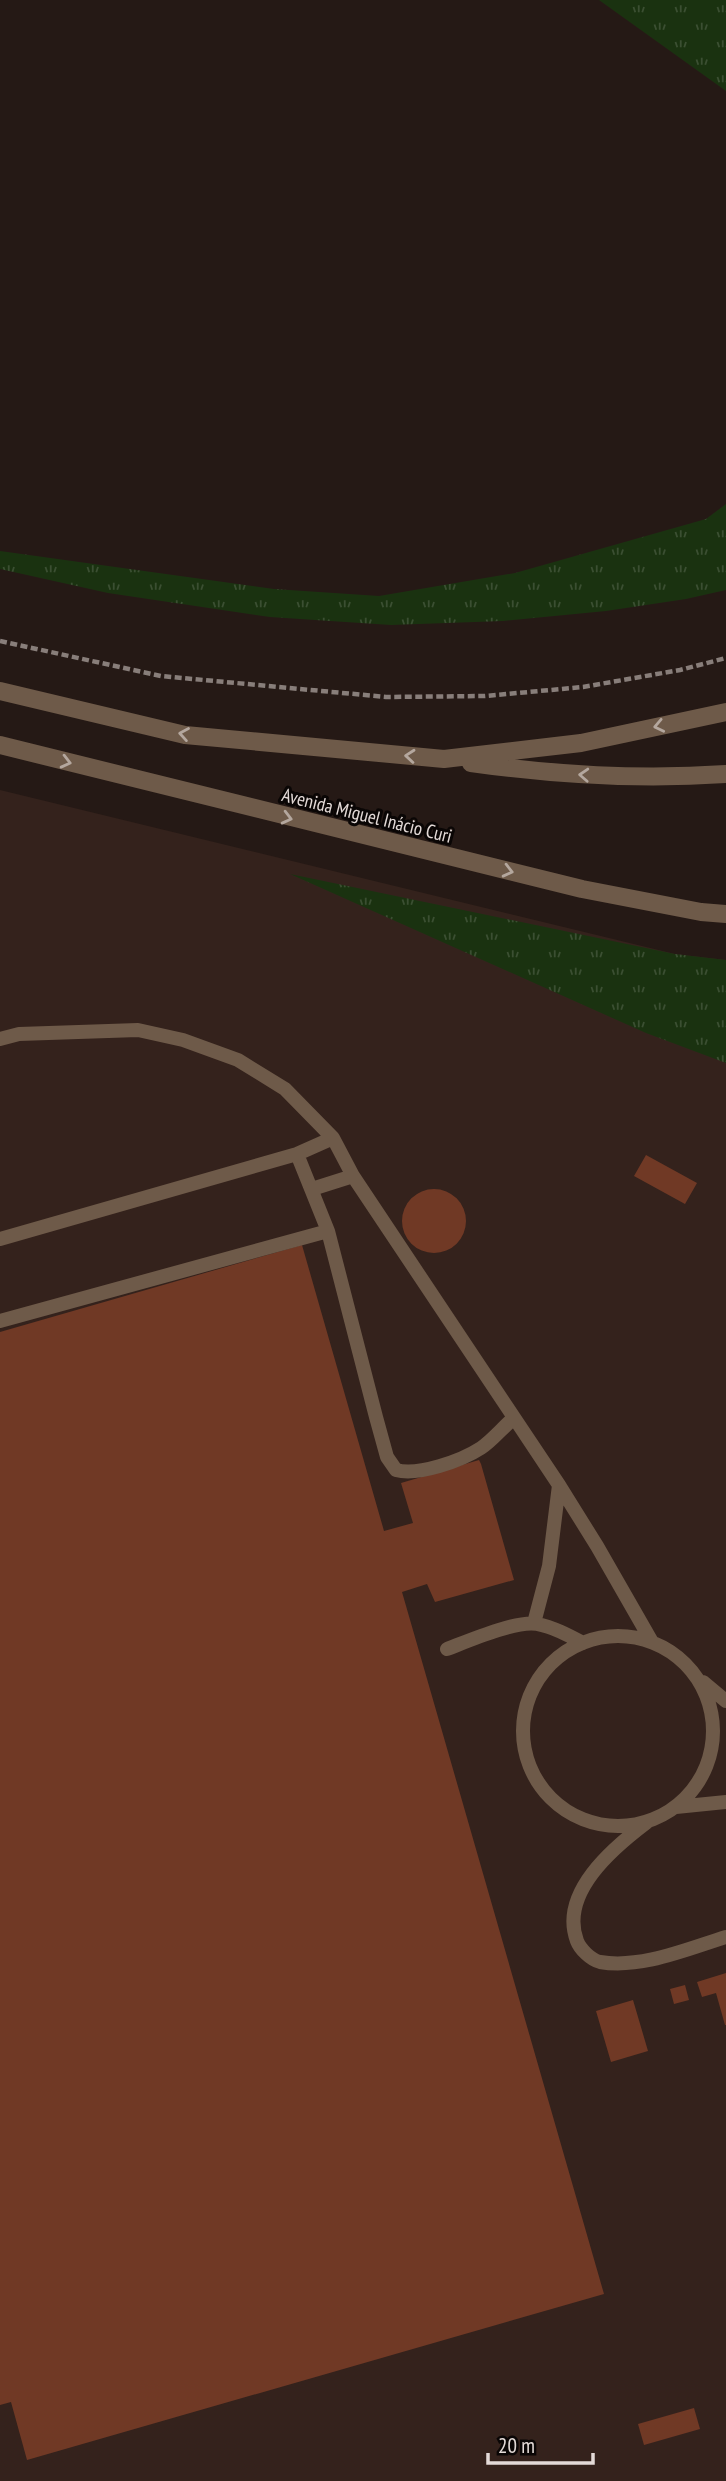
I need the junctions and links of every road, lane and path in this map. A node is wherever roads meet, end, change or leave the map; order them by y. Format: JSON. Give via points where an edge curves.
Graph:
{"nodes":[{"id":1,"x":0,"y":641,"type":"edge"},
{"id":2,"x":726,"y":658,"type":"edge"},
{"id":3,"x":0,"y":691,"type":"edge"},
{"id":4,"x":726,"y":712,"type":"edge"},
{"id":5,"x":0,"y":745,"type":"edge"},
{"id":6,"x":444,"y":759,"type":"junction"},
{"id":7,"x":726,"y":774,"type":"edge"},
{"id":8,"x":726,"y":913,"type":"edge"},
{"id":9,"x":0,"y":1039,"type":"edge"},
{"id":10,"x":333,"y":1138,"type":"junction"},
{"id":11,"x":297,"y":1154,"type":"junction"},
{"id":12,"x":353,"y":1176,"type":"junction"},
{"id":13,"x":312,"y":1189,"type":"junction"},
{"id":14,"x":328,"y":1231,"type":"junction"},
{"id":15,"x":0,"y":1239,"type":"edge"},
{"id":16,"x":0,"y":1321,"type":"edge"},
{"id":17,"x":514,"y":1418,"type":"junction"},
{"id":18,"x":559,"y":1485,"type":"junction"},
{"id":19,"x":534,"y":1623,"type":"junction"},
{"id":20,"x":652,"y":1642,"type":"junction"},
{"id":21,"x":583,"y":1643,"type":"junction"},
{"id":22,"x":447,"y":1649,"type":"dead end"},
{"id":23,"x":696,"y":1676,"type":"junction"},
{"id":24,"x":726,"y":1701,"type":"edge"},
{"id":25,"x":726,"y":1802,"type":"edge"},
{"id":26,"x":676,"y":1807,"type":"junction"},
{"id":27,"x":647,"y":1822,"type":"junction"},
{"id":28,"x":726,"y":1937,"type":"edge"}],
"edges":[{"from":1,"to":2,"type":"path","via":[[161,676],[386,697],[485,696],[583,687]]},
{"from":6,"to":3,"type":"street","one_way":true,"via":[[185,735]]},
{"from":4,"to":6,"type":"street","one_way":true,"via":[[581,743]]},
{"from":5,"to":8,"type":"street","name":"Avenida Miguel Inácio Curi","one_way":true,"via":[[582,889]]},
{"from":7,"to":6,"type":"street","one_way":true,"via":[[620,777],[546,773]]},
{"from":9,"to":10,"type":"lane","via":[[19,1034],[138,1030],[184,1040],[238,1060],[285,1089]]},
{"from":10,"to":11,"type":"lane"},
{"from":10,"to":12,"type":"lane"},
{"from":11,"to":13,"type":"lane"},
{"from":11,"to":15,"type":"lane"},
{"from":12,"to":13,"type":"lane"},
{"from":12,"to":17,"type":"lane"},
{"from":13,"to":14,"type":"lane"},
{"from":14,"to":16,"type":"lane"},
{"from":14,"to":17,"type":"lane","via":[[387,1457],[396,1470],[409,1474],[436,1467],[480,1448]]},
{"from":17,"to":18,"type":"lane"},
{"from":18,"to":19,"type":"lane","via":[[549,1566]]},
{"from":18,"to":20,"type":"lane"},
{"from":19,"to":21,"type":"lane"},
{"from":19,"to":22,"type":"lane"},
{"from":20,"to":21,"type":"lane","via":[[614,1636]]},
{"from":20,"to":23,"type":"lane","via":[[676,1656]]},
{"from":21,"to":27,"type":"lane","via":[[555,1660],[535,1685],[523,1715],[523,1747],[535,1778],[555,1803],[583,1820],[615,1826]]},
{"from":23,"to":24,"type":"lane"},
{"from":23,"to":26,"type":"lane","via":[[708,1698],[712,1745],[694,1790]]},
{"from":25,"to":26,"type":"lane"},
{"from":26,"to":27,"type":"lane"},
{"from":27,"to":28,"type":"lane","via":[[613,1848],[589,1877],[573,1931],[579,1947],[596,1961],[624,1964]]}]}
